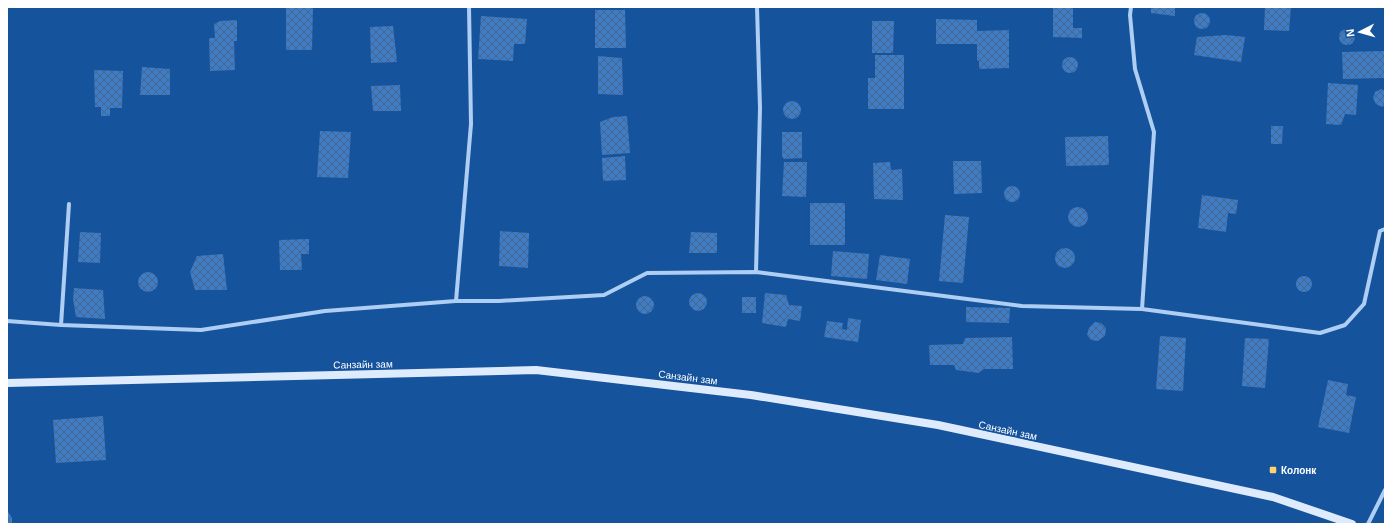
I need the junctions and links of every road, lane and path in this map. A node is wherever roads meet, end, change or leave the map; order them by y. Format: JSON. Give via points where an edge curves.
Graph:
{"nodes":[{"id":1,"x":468,"y":7,"type":"edge"},
{"id":2,"x":757,"y":7,"type":"edge"},
{"id":3,"x":1131,"y":7,"type":"edge"},
{"id":4,"x":69,"y":204,"type":"dead end"},
{"id":5,"x":1385,"y":230,"type":"edge"},
{"id":6,"x":756,"y":272,"type":"junction"},
{"id":7,"x":456,"y":301,"type":"junction"},
{"id":8,"x":1142,"y":309,"type":"junction"},
{"id":9,"x":7,"y":321,"type":"edge"},
{"id":10,"x":61,"y":325,"type":"junction"},
{"id":11,"x":7,"y":383,"type":"edge"},
{"id":12,"x":1385,"y":490,"type":"edge"},
{"id":13,"x":1351,"y":524,"type":"edge"},
{"id":14,"x":1368,"y":524,"type":"edge"}],
"edges":[{"from":1,"to":7,"type":"street","via":[[471,124]]},
{"from":2,"to":6,"type":"street","via":[[760,108]]},
{"from":3,"to":8,"type":"street","via":[[1135,69],[1154,132]]},
{"from":4,"to":10,"type":"street"},
{"from":5,"to":8,"type":"street","via":[[1380,231],[1364,304],[1345,325],[1320,334]]},
{"from":6,"to":7,"type":"street","via":[[647,273],[604,295]]},
{"from":6,"to":8,"type":"street","via":[[1022,306]]},
{"from":7,"to":10,"type":"street","via":[[325,311],[201,330]]},
{"from":9,"to":10,"type":"street"},
{"from":11,"to":13,"type":"main road","name":"Санзайн зам","via":[[536,370],[750,395],[938,425],[1273,497]]},
{"from":12,"to":14,"type":"street"}]}
